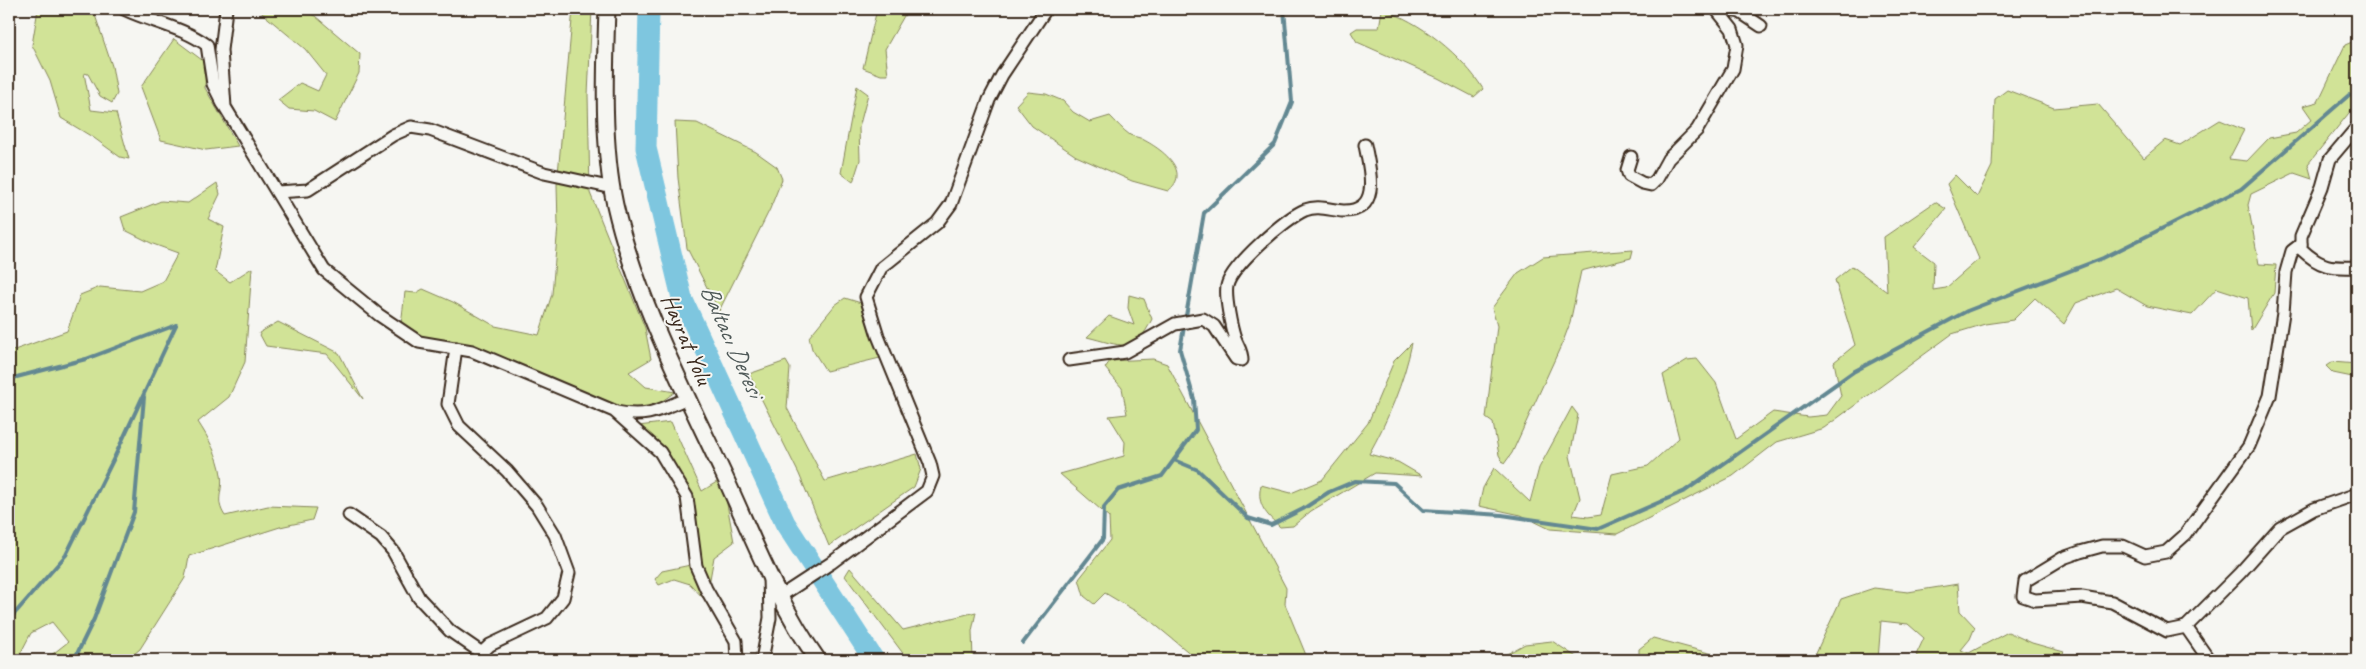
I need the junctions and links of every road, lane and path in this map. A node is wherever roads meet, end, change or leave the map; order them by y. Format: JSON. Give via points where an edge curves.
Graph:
{"nodes":[{"id":1,"x":124,"y":9,"type":"edge"},
{"id":2,"x":226,"y":9,"type":"edge"},
{"id":3,"x":607,"y":9,"type":"edge"},
{"id":4,"x":1046,"y":9,"type":"edge"},
{"id":5,"x":1716,"y":9,"type":"edge"},
{"id":6,"x":1724,"y":9,"type":"edge"},
{"id":7,"x":1761,"y":26,"type":"dead end"},
{"id":8,"x":225,"y":107,"type":"junction"},
{"id":9,"x":2357,"y":127,"type":"edge"},
{"id":10,"x":1365,"y":144,"type":"dead end"},
{"id":11,"x":1631,"y":158,"type":"dead end"},
{"id":12,"x":613,"y":188,"type":"junction"},
{"id":13,"x":277,"y":192,"type":"junction"},
{"id":14,"x":2301,"y":244,"type":"junction"},
{"id":15,"x":2357,"y":267,"type":"edge"},
{"id":16,"x":456,"y":348,"type":"junction"},
{"id":17,"x":1069,"y":360,"type":"dead end"},
{"id":18,"x":688,"y":398,"type":"junction"},
{"id":19,"x":614,"y":411,"type":"junction"},
{"id":20,"x":2357,"y":494,"type":"edge"},
{"id":21,"x":349,"y":515,"type":"dead end"},
{"id":22,"x":769,"y":573,"type":"junction"},
{"id":23,"x":784,"y":594,"type":"junction"},
{"id":24,"x":2186,"y":627,"type":"junction"},
{"id":25,"x":478,"y":657,"type":"edge"},
{"id":26,"x":737,"y":660,"type":"edge"},
{"id":27,"x":762,"y":660,"type":"edge"},
{"id":28,"x":818,"y":660,"type":"edge"},
{"id":29,"x":2209,"y":660,"type":"edge"}],
"edges":[{"from":1,"to":8,"type":"street","via":[[192,34],[207,45],[213,84]]},
{"from":2,"to":8,"type":"street","via":[[222,50]]},
{"from":3,"to":12,"type":"main road","name":"Hayrat Yolu","via":[[605,82]]},
{"from":4,"to":23,"type":"street","via":[[988,100],[951,204],[937,223],[881,268],[866,297],[878,336],[930,463],[933,476],[927,491]]},
{"from":5,"to":11,"type":"street","via":[[1732,29],[1737,45],[1733,69],[1697,130],[1668,159],[1651,185],[1629,176],[1627,170]]},
{"from":6,"to":7,"type":"street","via":[[1740,12]]},
{"from":8,"to":13,"type":"street"},
{"from":9,"to":14,"type":"street","via":[[2330,158],[2322,187],[2301,236]]},
{"from":10,"to":17,"type":"street","via":[[1372,180],[1370,194],[1359,208],[1306,210],[1270,235],[1236,268],[1227,285],[1227,296],[1242,360],[1236,359],[1214,326],[1204,319],[1175,324],[1125,352]]},
{"from":12,"to":13,"type":"street","via":[[544,172],[430,130],[411,127],[393,135],[308,190]]},
{"from":12,"to":18,"type":"main road","name":"Hayrat Yolu","via":[[634,272]]},
{"from":13,"to":16,"type":"street","via":[[324,270],[379,315],[420,342]]},
{"from":14,"to":15,"type":"street","via":[[2314,261],[2334,269]]},
{"from":14,"to":24,"type":"street","via":[[2292,251],[2286,272],[2270,396],[2249,446],[2185,535],[2166,552],[2145,556],[2123,546],[2087,550],[2063,558],[2025,581],[2023,596],[2035,600],[2082,597],[2112,602],[2167,631]]},
{"from":16,"to":19,"type":"street","via":[[516,368]]},
{"from":16,"to":25,"type":"street","via":[[448,404],[458,426],[507,471],[537,506],[555,535],[569,573],[563,598],[547,618],[490,645]]},
{"from":18,"to":19,"type":"street","via":[[647,415]]},
{"from":18,"to":22,"type":"main road","name":"Hayrat Yolu"},
{"from":19,"to":26,"type":"street","via":[[660,452],[687,497],[696,566],[736,641]]},
{"from":20,"to":24,"type":"street","via":[[2314,510],[2280,528]]},
{"from":21,"to":25,"type":"street","via":[[381,537],[393,551],[419,598]]},
{"from":22,"to":23,"type":"main road","name":"Hayrat Yolu"},
{"from":22,"to":27,"type":"street","via":[[770,618]]},
{"from":23,"to":28,"type":"main road","name":"Hayrat Yolu","via":[[802,638]]},
{"from":24,"to":29,"type":"street"}]}
